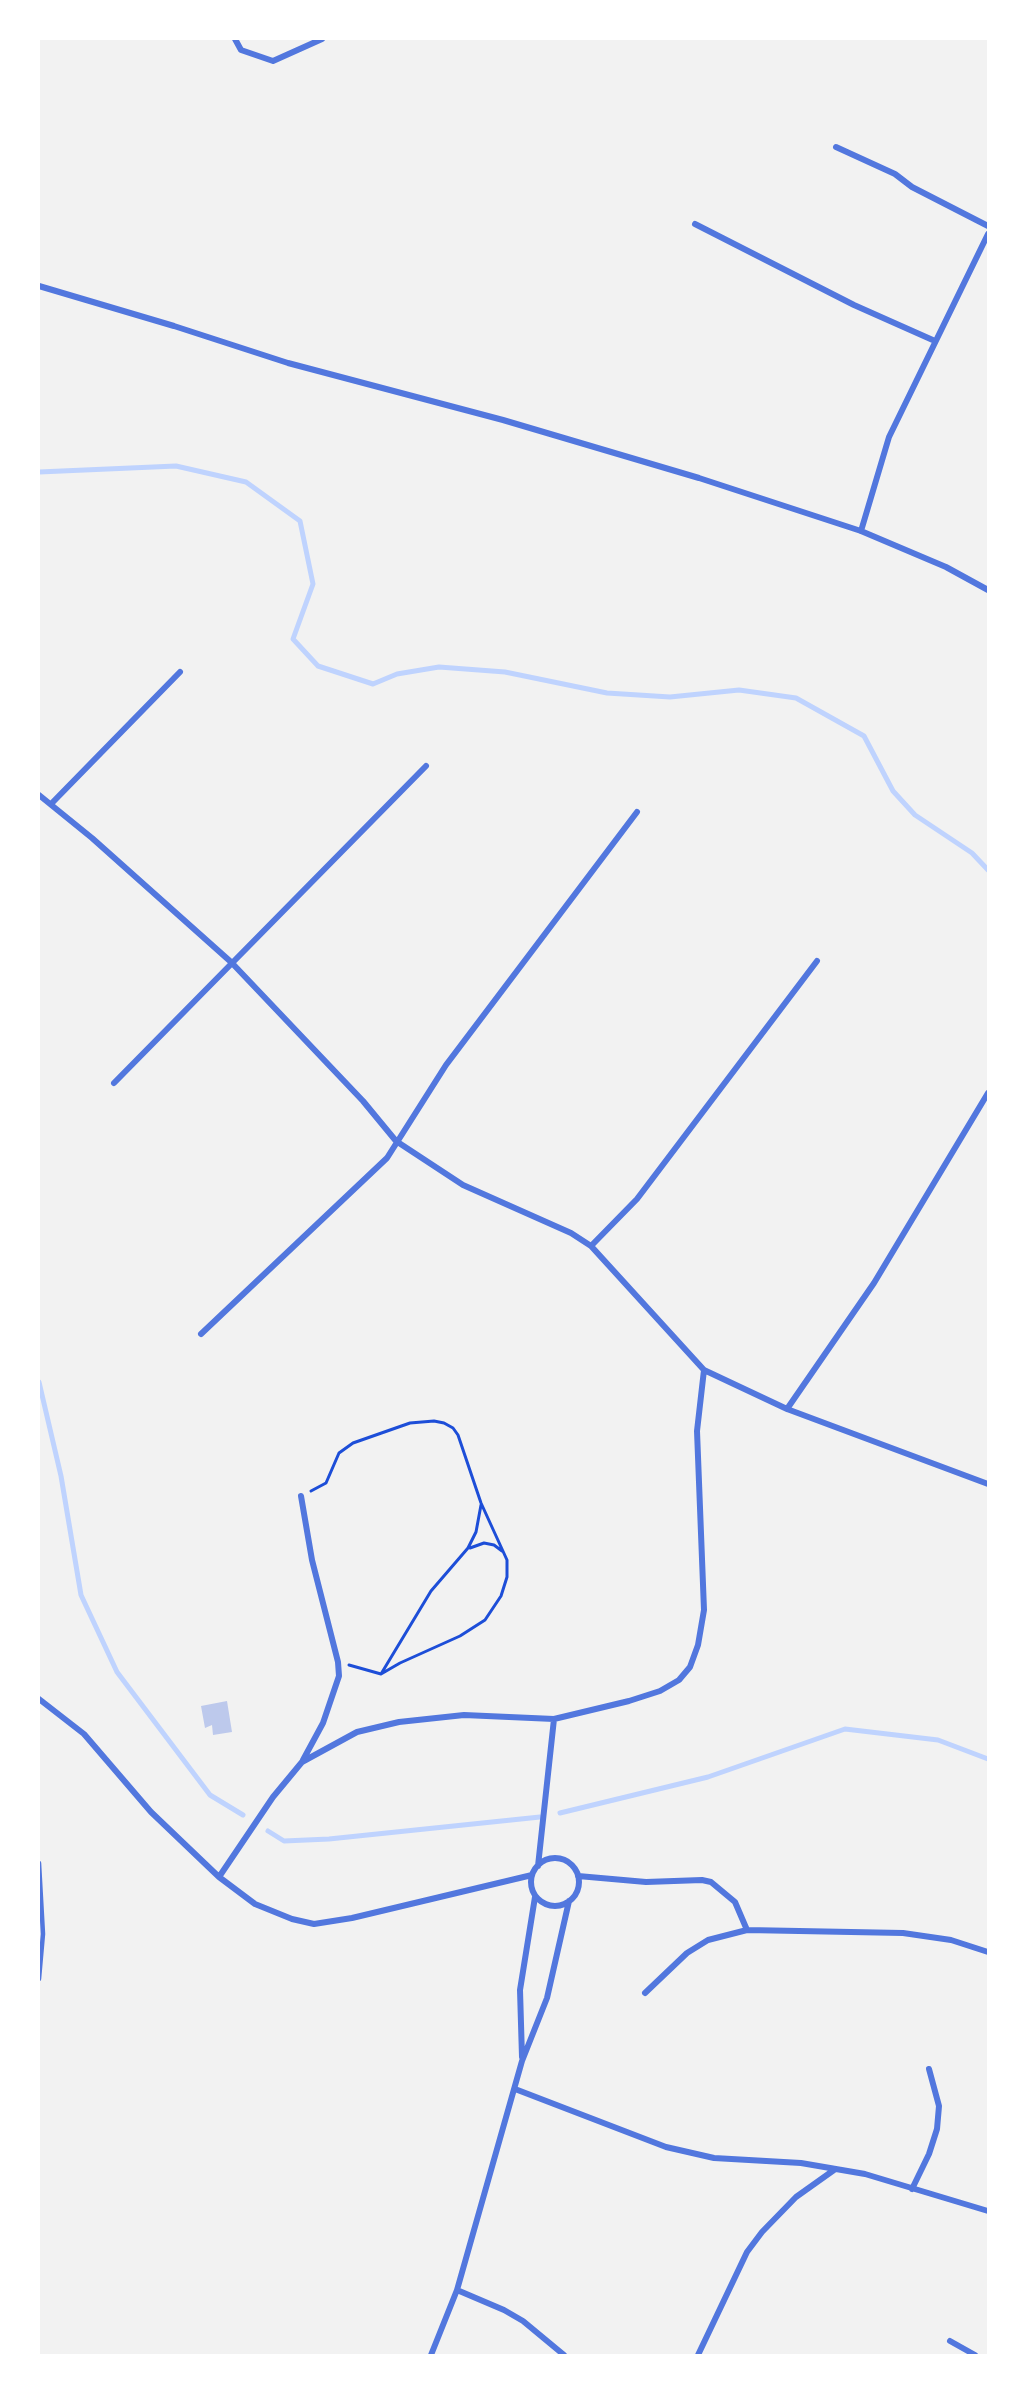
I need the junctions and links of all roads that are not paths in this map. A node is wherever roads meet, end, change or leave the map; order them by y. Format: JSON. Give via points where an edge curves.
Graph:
{"nodes":[{"id":1,"x":235,"y":39,"type":"edge"},
{"id":2,"x":322,"y":39,"type":"edge"},
{"id":3,"x":836,"y":147,"type":"dead end"},
{"id":4,"x":695,"y":224,"type":"dead end"},
{"id":5,"x":988,"y":226,"type":"edge"},
{"id":6,"x":988,"y":234,"type":"edge"},
{"id":7,"x":39,"y":286,"type":"edge"},
{"id":8,"x":935,"y":341,"type":"junction"},
{"id":9,"x":861,"y":531,"type":"junction"},
{"id":10,"x":988,"y":590,"type":"edge"},
{"id":11,"x":180,"y":672,"type":"dead end"},
{"id":12,"x":426,"y":766,"type":"dead end"},
{"id":13,"x":39,"y":795,"type":"edge"},
{"id":14,"x":51,"y":804,"type":"junction"},
{"id":15,"x":637,"y":812,"type":"dead end"},
{"id":16,"x":231,"y":962,"type":"junction"},
{"id":17,"x":817,"y":962,"type":"dead end"},
{"id":18,"x":114,"y":1083,"type":"dead end"},
{"id":19,"x":988,"y":1093,"type":"edge"},
{"id":20,"x":396,"y":1141,"type":"junction"},
{"id":21,"x":591,"y":1246,"type":"junction"},
{"id":22,"x":201,"y":1334,"type":"dead end"},
{"id":23,"x":704,"y":1370,"type":"junction"},
{"id":24,"x":787,"y":1408,"type":"junction"},
{"id":25,"x":988,"y":1485,"type":"edge"},
{"id":26,"x":302,"y":1496,"type":"road end"},
{"id":27,"x":39,"y":1699,"type":"edge"},
{"id":28,"x":554,"y":1719,"type":"junction"},
{"id":29,"x":302,"y":1762,"type":"junction"},
{"id":30,"x":39,"y":1863,"type":"edge"},
{"id":31,"x":538,"y":1866,"type":"junction"},
{"id":32,"x":532,"y":1875,"type":"junction"},
{"id":33,"x":578,"y":1876,"type":"junction"},
{"id":34,"x":219,"y":1877,"type":"junction"},
{"id":35,"x":535,"y":1897,"type":"junction"},
{"id":36,"x":569,"y":1901,"type":"junction"},
{"id":37,"x":747,"y":1930,"type":"junction"},
{"id":38,"x":988,"y":1952,"type":"edge"},
{"id":39,"x":39,"y":1979,"type":"edge"},
{"id":40,"x":645,"y":1993,"type":"dead end"},
{"id":41,"x":522,"y":2061,"type":"junction"},
{"id":42,"x":929,"y":2069,"type":"dead end"},
{"id":43,"x":514,"y":2089,"type":"junction"},
{"id":44,"x":834,"y":2170,"type":"junction"},
{"id":45,"x":912,"y":2189,"type":"junction"},
{"id":46,"x":988,"y":2211,"type":"edge"},
{"id":47,"x":457,"y":2290,"type":"junction"},
{"id":48,"x":950,"y":2341,"type":"dead end"},
{"id":49,"x":431,"y":2355,"type":"edge"},
{"id":50,"x":564,"y":2355,"type":"edge"},
{"id":51,"x":698,"y":2355,"type":"edge"},
{"id":52,"x":975,"y":2355,"type":"edge"}],
"edges":[{"from":1,"to":2,"type":"street","via":[[241,50],[273,61]]},
{"from":3,"to":5,"type":"street","via":[[896,174],[912,187]]},
{"from":4,"to":8,"type":"street","via":[[854,305]]},
{"from":6,"to":8,"type":"street"},
{"from":7,"to":9,"type":"street","via":[[288,363],[503,420],[688,475]]},
{"from":8,"to":9,"type":"street","via":[[889,437]]},
{"from":9,"to":10,"type":"street","via":[[946,567]]},
{"from":11,"to":14,"type":"street"},
{"from":12,"to":16,"type":"street"},
{"from":13,"to":14,"type":"street"},
{"from":14,"to":16,"type":"street"},
{"from":15,"to":20,"type":"street","via":[[446,1065]]},
{"from":16,"to":18,"type":"street"},
{"from":16,"to":20,"type":"street"},
{"from":17,"to":21,"type":"street","via":[[637,1199]]},
{"from":19,"to":24,"type":"street","via":[[874,1283]]},
{"from":20,"to":21,"type":"street","via":[[463,1185],[571,1233]]},
{"from":20,"to":22,"type":"street","via":[[387,1158],[358,1187]]},
{"from":21,"to":23,"type":"street"},
{"from":23,"to":24,"type":"street"},
{"from":23,"to":28,"type":"street","via":[[697,1431],[704,1610],[703,1627],[690,1667],[679,1680],[660,1690]]},
{"from":24,"to":25,"type":"street"},
{"from":26,"to":29,"type":"street","via":[[312,1560],[339,1676]]},
{"from":27,"to":34,"type":"street","via":[[84,1734],[151,1812]]},
{"from":28,"to":29,"type":"street","via":[[464,1715],[399,1722],[357,1732]]},
{"from":28,"to":31,"type":"street"},
{"from":29,"to":34,"type":"street","via":[[273,1797]]},
{"from":30,"to":39,"type":"lane","via":[[43,1934]]},
{"from":31,"to":32,"type":"street"},
{"from":31,"to":33,"type":"street","via":[[556,1858],[574,1867]]},
{"from":32,"to":34,"type":"street","via":[[314,1924],[255,1904]]},
{"from":32,"to":35,"type":"street"},
{"from":33,"to":36,"type":"street","via":[[579,1887]]},
{"from":33,"to":37,"type":"street","via":[[711,1882],[735,1902]]},
{"from":35,"to":36,"type":"street","via":[[548,1905]]},
{"from":35,"to":41,"type":"street","via":[[520,1990]]},
{"from":36,"to":41,"type":"street","via":[[547,1998]]},
{"from":37,"to":38,"type":"street","via":[[903,1933],[951,1940]]},
{"from":37,"to":40,"type":"street","via":[[708,1940],[687,1953]]},
{"from":41,"to":43,"type":"street"},
{"from":42,"to":45,"type":"street","via":[[939,2106],[937,2129]]},
{"from":43,"to":44,"type":"street","via":[[666,2148],[714,2158],[801,2163]]},
{"from":43,"to":47,"type":"street"},
{"from":44,"to":45,"type":"street","via":[[865,2174]]},
{"from":44,"to":51,"type":"street","via":[[796,2197],[747,2252]]},
{"from":45,"to":46,"type":"street"},
{"from":47,"to":49,"type":"street"},
{"from":47,"to":50,"type":"street","via":[[523,2321]]},
{"from":48,"to":52,"type":"street"}]}
